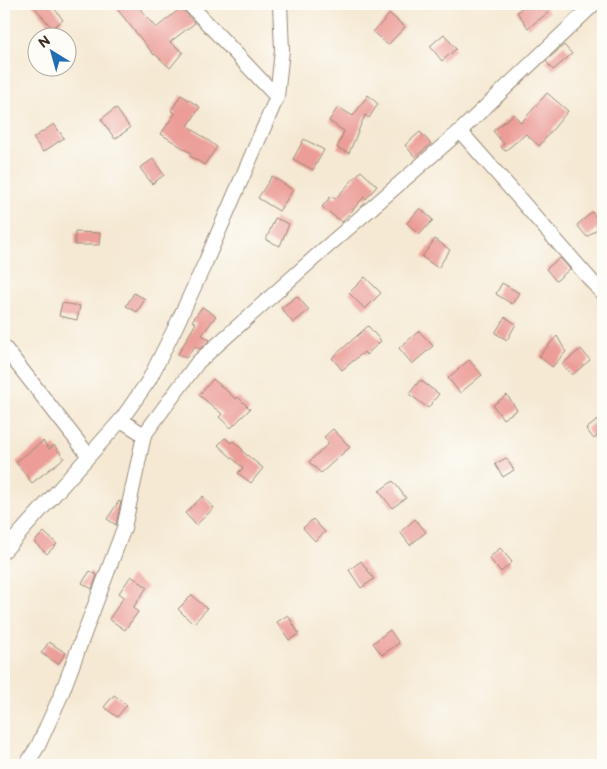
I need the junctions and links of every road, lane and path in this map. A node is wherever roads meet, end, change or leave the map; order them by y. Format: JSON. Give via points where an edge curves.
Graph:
{"nodes":[{"id":1,"x":189,"y":4,"type":"edge"},
{"id":2,"x":280,"y":4,"type":"edge"},
{"id":3,"x":594,"y":4,"type":"edge"},
{"id":4,"x":277,"y":96,"type":"junction"},
{"id":5,"x":460,"y":131,"type":"junction"},
{"id":6,"x":603,"y":294,"type":"edge"},
{"id":7,"x":4,"y":347,"type":"edge"},
{"id":8,"x":121,"y":420,"type":"junction"},
{"id":9,"x":144,"y":434,"type":"junction"},
{"id":10,"x":89,"y":456,"type":"junction"},
{"id":11,"x":4,"y":550,"type":"edge"},
{"id":12,"x":26,"y":765,"type":"edge"}],
"edges":[{"from":1,"to":4,"type":"street"},
{"from":2,"to":4,"type":"street","via":[[282,50]]},
{"from":3,"to":5,"type":"street"},
{"from":4,"to":8,"type":"street","via":[[176,326],[149,380]]},
{"from":5,"to":6,"type":"street"},
{"from":5,"to":9,"type":"street","via":[[198,362]]},
{"from":7,"to":10,"type":"street"},
{"from":8,"to":9,"type":"street"},
{"from":8,"to":10,"type":"street"},
{"from":9,"to":12,"type":"street","via":[[124,528],[61,695]]},
{"from":10,"to":11,"type":"street"}]}
